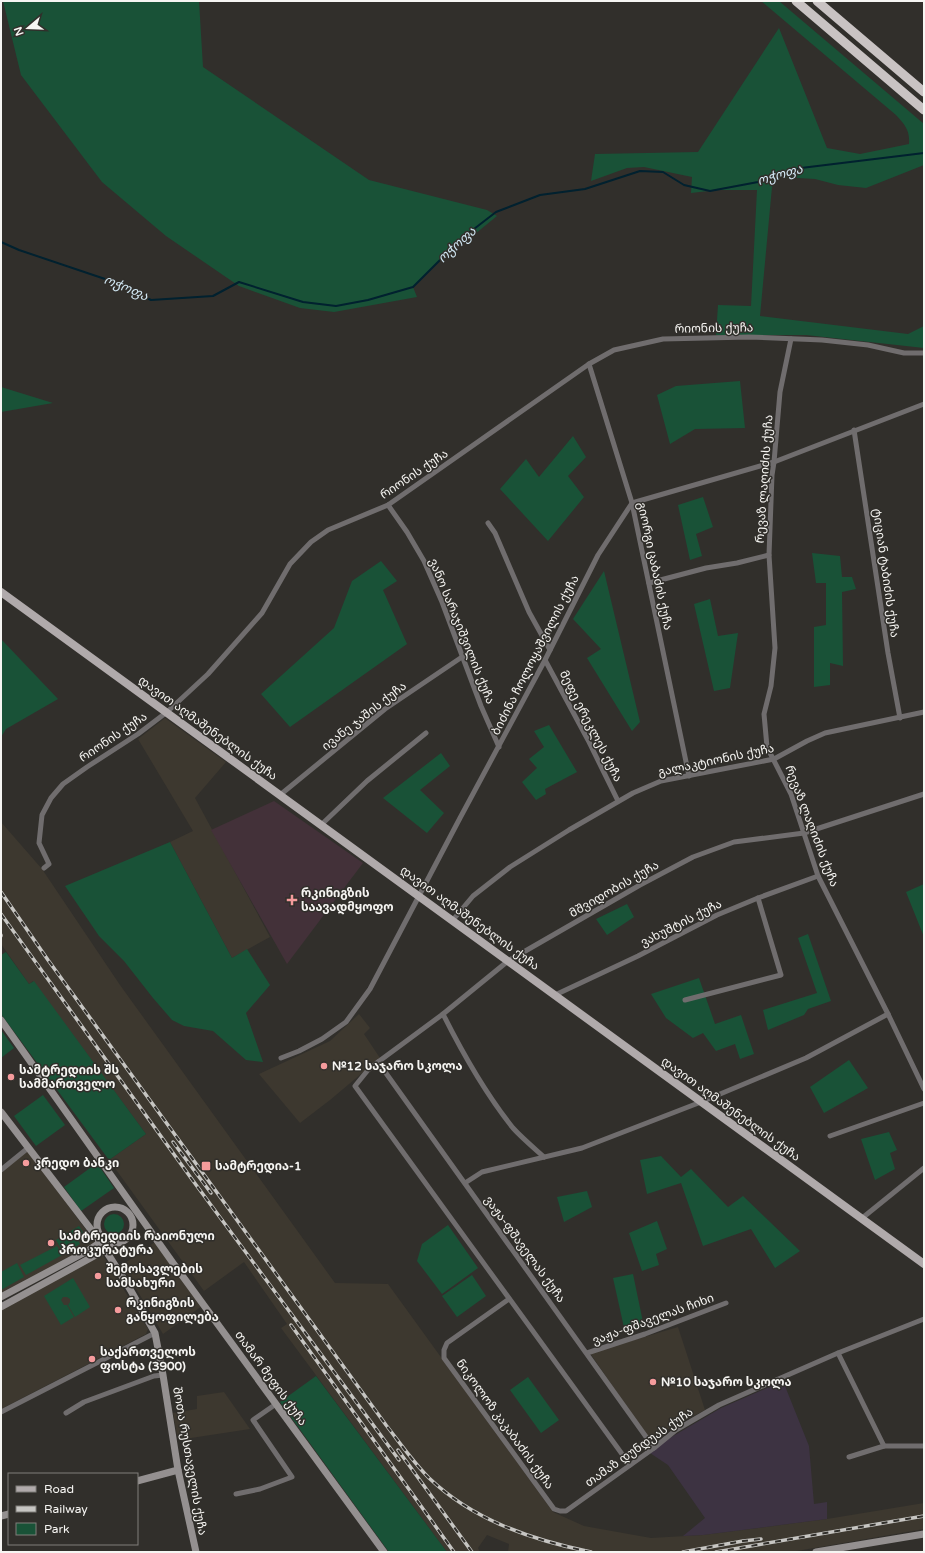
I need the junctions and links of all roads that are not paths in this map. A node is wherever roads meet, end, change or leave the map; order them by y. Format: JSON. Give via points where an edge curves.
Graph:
{"nodes":[{"id":1,"x":796,"y":1,"type":"edge"},
{"id":2,"x":817,"y":1,"type":"edge"},
{"id":3,"x":924,"y":92,"type":"edge"},
{"id":4,"x":924,"y":110,"type":"edge"},
{"id":5,"x":791,"y":339,"type":"junction"},
{"id":6,"x":924,"y":353,"type":"edge"},
{"id":7,"x":589,"y":364,"type":"junction"},
{"id":8,"x":924,"y":404,"type":"edge"},
{"id":9,"x":854,"y":430,"type":"junction"},
{"id":10,"x":774,"y":462,"type":"junction"},
{"id":11,"x":632,"y":503,"type":"junction"},
{"id":12,"x":388,"y":505,"type":"junction"},
{"id":13,"x":488,"y":523,"type":"dead end"},
{"id":14,"x":769,"y":555,"type":"junction"},
{"id":15,"x":649,"y":583,"type":"junction"},
{"id":16,"x":1,"y":592,"type":"edge"},
{"id":17,"x":550,"y":650,"type":"junction"},
{"id":18,"x":462,"y":656,"type":"junction"},
{"id":19,"x":545,"y":660,"type":"junction"},
{"id":20,"x":166,"y":712,"type":"junction"},
{"id":21,"x":924,"y":712,"type":"edge"},
{"id":22,"x":900,"y":718,"type":"junction"},
{"id":23,"x":426,"y":733,"type":"dead end"},
{"id":24,"x":499,"y":747,"type":"junction"},
{"id":25,"x":774,"y":759,"type":"junction"},
{"id":26,"x":689,"y":776,"type":"junction"},
{"id":27,"x":924,"y":794,"type":"edge"},
{"id":28,"x":280,"y":795,"type":"junction"},
{"id":29,"x":618,"y":801,"type":"junction"},
{"id":30,"x":321,"y":825,"type":"junction"},
{"id":31,"x":804,"y":833,"type":"junction"},
{"id":32,"x":44,"y":868,"type":"dead end"},
{"id":33,"x":818,"y":876,"type":"junction"},
{"id":34,"x":419,"y":896,"type":"junction"},
{"id":35,"x":758,"y":898,"type":"junction"},
{"id":36,"x":452,"y":921,"type":"junction"},
{"id":37,"x":508,"y":961,"type":"junction"},
{"id":38,"x":555,"y":995,"type":"junction"},
{"id":39,"x":685,"y":1000,"type":"dead end"},
{"id":40,"x":444,"y":1014,"type":"junction"},
{"id":41,"x":888,"y":1014,"type":"junction"},
{"id":42,"x":1,"y":1020,"type":"edge"},
{"id":43,"x":281,"y":1058,"type":"dead end"},
{"id":44,"x":378,"y":1062,"type":"junction"},
{"id":45,"x":924,"y":1089,"type":"edge"},
{"id":46,"x":701,"y":1102,"type":"junction"},
{"id":47,"x":924,"y":1103,"type":"edge"},
{"id":48,"x":1,"y":1112,"type":"edge"},
{"id":49,"x":830,"y":1136,"type":"dead end"},
{"id":50,"x":28,"y":1148,"type":"junction"},
{"id":51,"x":544,"y":1158,"type":"junction"},
{"id":52,"x":924,"y":1168,"type":"edge"},
{"id":53,"x":1,"y":1170,"type":"edge"},
{"id":54,"x":465,"y":1183,"type":"junction"},
{"id":55,"x":132,"y":1204,"type":"junction"},
{"id":56,"x":118,"y":1207,"type":"junction"},
{"id":57,"x":139,"y":1213,"type":"junction"},
{"id":58,"x":861,"y":1218,"type":"junction"},
{"id":59,"x":133,"y":1224,"type":"junction"},
{"id":60,"x":98,"y":1229,"type":"junction"},
{"id":61,"x":99,"y":1240,"type":"junction"},
{"id":62,"x":113,"y":1242,"type":"junction"},
{"id":63,"x":105,"y":1250,"type":"junction"},
{"id":64,"x":924,"y":1264,"type":"edge"},
{"id":65,"x":1,"y":1297,"type":"edge"},
{"id":66,"x":510,"y":1299,"type":"junction"},
{"id":67,"x":726,"y":1303,"type":"dead end"},
{"id":68,"x":1,"y":1307,"type":"edge"},
{"id":69,"x":924,"y":1319,"type":"edge"},
{"id":70,"x":155,"y":1333,"type":"junction"},
{"id":71,"x":587,"y":1353,"type":"junction"},
{"id":72,"x":838,"y":1353,"type":"junction"},
{"id":73,"x":163,"y":1375,"type":"junction"},
{"id":74,"x":276,"y":1404,"type":"junction"},
{"id":75,"x":1,"y":1412,"type":"edge"},
{"id":76,"x":66,"y":1413,"type":"dead end"},
{"id":77,"x":884,"y":1446,"type":"junction"},
{"id":78,"x":924,"y":1446,"type":"edge"},
{"id":79,"x":654,"y":1448,"type":"junction"},
{"id":80,"x":848,"y":1457,"type":"dead end"},
{"id":81,"x":630,"y":1465,"type":"junction"},
{"id":82,"x":178,"y":1470,"type":"junction"},
{"id":83,"x":138,"y":1481,"type":"edge"},
{"id":84,"x":236,"y":1494,"type":"dead end"},
{"id":85,"x":566,"y":1511,"type":"joint"},
{"id":86,"x":924,"y":1534,"type":"edge"},
{"id":87,"x":196,"y":1552,"type":"edge"},
{"id":88,"x":384,"y":1552,"type":"edge"},
{"id":89,"x":816,"y":1552,"type":"edge"}],
"edges":[{"from":1,"to":4,"type":"highway"},
{"from":2,"to":3,"type":"highway"},
{"from":5,"to":6,"type":"street","name":"რიონის ქუჩა","via":[[822,340],[868,345],[904,353]]},
{"from":5,"to":7,"type":"street","name":"რიონის ქუჩა","via":[[663,339],[614,350]]},
{"from":5,"to":10,"type":"street","name":"რევაზ ლაღიძის ქუჩა","via":[[780,392]]},
{"from":7,"to":11,"type":"street","name":"გიორგი ცაბაძის ქუჩა"},
{"from":7,"to":12,"type":"street","name":"რიონის ქუჩა"},
{"from":8,"to":9,"type":"street"},
{"from":9,"to":10,"type":"street"},
{"from":9,"to":22,"type":"street","name":"ტიციან ტაბიძის ქუჩა"},
{"from":10,"to":11,"type":"street"},
{"from":10,"to":14,"type":"street","name":"რევაზ ლაღიძის ქუჩა"},
{"from":11,"to":15,"type":"street","name":"გიორგი ცაბაძის ქუჩა"},
{"from":11,"to":17,"type":"street","name":"ბიძინა ჩოლოყაშვილის ქუჩა","via":[[598,555]]},
{"from":12,"to":18,"type":"street","name":"ვანო სარაჯიშვილის ქუჩა","via":[[408,532],[424,561]]},
{"from":12,"to":20,"type":"street","name":"რიონის ქუჩა","via":[[328,530],[311,542],[290,564],[262,613],[208,674]]},
{"from":13,"to":17,"type":"street","via":[[495,533],[529,612]]},
{"from":14,"to":15,"type":"street"},
{"from":14,"to":25,"type":"street","name":"რევაზ ლაღიძის ქუჩა","via":[[774,648],[771,686],[764,714],[767,747]]},
{"from":15,"to":26,"type":"street","name":"გიორგი ცაბაძის ქუჩა"},
{"from":16,"to":20,"type":"main road","name":"დავით აღმაშენებლის ქუჩა"},
{"from":17,"to":19,"type":"street","name":"ბიძინა ჩოლოყაშვილის ქუჩა"},
{"from":18,"to":24,"type":"street","name":"ვანო სარაჯიშვილის ქუჩა"},
{"from":18,"to":28,"type":"street","name":"ივანე ჯაშის ქუჩა","via":[[385,709]]},
{"from":19,"to":24,"type":"street","name":"ბიძინა ჩოლოყაშვილის ქუჩა"},
{"from":19,"to":29,"type":"street","name":"მეფე ერეკლეს ქუჩა"},
{"from":20,"to":28,"type":"main road","name":"დავით აღმაშენებლის ქუჩა"},
{"from":20,"to":32,"type":"street","name":"რიონის ქუჩა","via":[[138,734],[87,766],[63,784],[51,798],[42,815],[38,843],[49,864]]},
{"from":21,"to":22,"type":"street","name":"გალაკტიონის ქუჩა"},
{"from":22,"to":25,"type":"street","name":"გალაკტიონის ქუჩა","via":[[825,733]]},
{"from":23,"to":30,"type":"street","via":[[367,781]]},
{"from":24,"to":34,"type":"street","name":"ბიძინა ჩოლოყაშვილის ქუჩა"},
{"from":25,"to":26,"type":"street","name":"გალაკტიონის ქუჩა"},
{"from":25,"to":31,"type":"street","name":"რევაზ ლაღიძის ქუჩა","via":[[791,794]]},
{"from":26,"to":29,"type":"street","name":"გალაკტიონის ქუჩა","via":[[661,781]]},
{"from":27,"to":31,"type":"street","name":"მშვიდობის ქუჩა"},
{"from":28,"to":30,"type":"main road","name":"დავით აღმაშენებლის ქუჩა"},
{"from":29,"to":36,"type":"street","name":"გალაკტიონის ქუჩა","via":[[510,868],[473,896]]},
{"from":30,"to":34,"type":"main road","name":"დავით აღმაშენებლის ქუჩა"},
{"from":31,"to":33,"type":"street","name":"რევაზ ლაღიძის ქუჩა"},
{"from":31,"to":37,"type":"street","name":"მშვიდობის ქუჩა","via":[[734,842],[693,856]]},
{"from":33,"to":35,"type":"street","name":"ვახუშტის ქუჩა"},
{"from":33,"to":41,"type":"street","name":"რევაზ ლაღიძის ქუჩა"},
{"from":34,"to":36,"type":"main road","name":"დავით აღმაშენებლის ქუჩა"},
{"from":34,"to":43,"type":"street","name":"ბიძინა ჩოლოყაშვილის ქუჩა","via":[[370,989],[346,1022],[322,1040]]},
{"from":35,"to":38,"type":"street","name":"ვახუშტის ქუჩა","via":[[717,915]]},
{"from":35,"to":39,"type":"street","via":[[781,975]]},
{"from":36,"to":37,"type":"main road","name":"დავით აღმაშენებლის ქუჩა"},
{"from":37,"to":38,"type":"main road","name":"დავით აღმაშენებლის ქუჩა"},
{"from":37,"to":40,"type":"street","name":"მშვიდობის ქუჩა"},
{"from":38,"to":46,"type":"main road","name":"დავით აღმაშენებლის ქუჩა"},
{"from":40,"to":44,"type":"street","name":"მშვიდობის ქუჩა"},
{"from":40,"to":51,"type":"street","via":[[460,1048],[487,1092],[513,1129]]},
{"from":41,"to":45,"type":"street","name":"რევაზ ლაღიძის ქუჩა"},
{"from":41,"to":46,"type":"street","via":[[806,1058]]},
{"from":42,"to":55,"type":"main road","name":"თამარ მეფის ქუჩა"},
{"from":44,"to":54,"type":"street","name":"ვაჟა-ფშაველას ქუჩა"},
{"from":44,"to":66,"type":"street","name":"მშვიდობის ქუჩა","via":[[355,1086]]},
{"from":46,"to":51,"type":"street","via":[[582,1148]]},
{"from":46,"to":58,"type":"main road","name":"დავით აღმაშენებლის ქუჩა"},
{"from":47,"to":49,"type":"street"},
{"from":48,"to":50,"type":"main road","name":"შოთა რუსთაველის ქუჩა"},
{"from":50,"to":53,"type":"street"},
{"from":50,"to":61,"type":"main road","name":"შოთა რუსთაველის ქუჩა"},
{"from":51,"to":54,"type":"street","via":[[482,1172]]},
{"from":52,"to":58,"type":"street"},
{"from":54,"to":71,"type":"street","name":"ვაჟა-ფშაველას ქუჩა"},
{"from":55,"to":56,"type":"main road"},
{"from":55,"to":57,"type":"main road","name":"თამარ მეფის ქუჩა"},
{"from":56,"to":59,"type":"main road","via":[[127,1211]]},
{"from":56,"to":60,"type":"main road","via":[[102,1212],[98,1220]]},
{"from":57,"to":59,"type":"main road"},
{"from":57,"to":74,"type":"main road","name":"თამარ მეფის ქუჩა"},
{"from":58,"to":64,"type":"main road","name":"დავით აღმაშენებლის ქუჩა"},
{"from":59,"to":62,"type":"main road","via":[[126,1238]]},
{"from":60,"to":61,"type":"main road"},
{"from":60,"to":62,"type":"main road","via":[[102,1236]]},
{"from":61,"to":63,"type":"main road","name":"შოთა რუსთაველის ქუჩა"},
{"from":61,"to":65,"type":"main road","via":[[98,1244],[89,1250]]},
{"from":62,"to":63,"type":"main road"},
{"from":63,"to":68,"type":"main road"},
{"from":63,"to":70,"type":"main road","name":"შოთა რუსთაველის ქუჩა"},
{"from":66,"to":81,"type":"street"},
{"from":66,"to":85,"type":"street","name":"ნიკოლოზ კაკაბაძის ქუჩა","via":[[448,1343],[444,1350],[444,1358],[554,1509]]},
{"from":67,"to":71,"type":"street","name":"ვაჟა-ფშაველას ჩიხი"},
{"from":69,"to":72,"type":"street","name":"თამაზ დუნდუას ქუჩა"},
{"from":70,"to":73,"type":"main road","name":"შოთა რუსთაველის ქუჩა"},
{"from":70,"to":75,"type":"street"},
{"from":71,"to":79,"type":"street","name":"ვაჟა-ფშაველას ქუჩა"},
{"from":72,"to":77,"type":"street"},
{"from":72,"to":79,"type":"street","name":"თამაზ დუნდუას ქუჩა","via":[[719,1405],[676,1430]]},
{"from":73,"to":76,"type":"street","via":[[84,1402]]},
{"from":73,"to":82,"type":"main road","name":"შოთა რუსთაველის ქუჩა"},
{"from":74,"to":84,"type":"street","via":[[253,1420],[292,1477],[260,1489]]},
{"from":74,"to":88,"type":"main road","name":"თამარ მეფის ქუჩა"},
{"from":77,"to":78,"type":"street"},
{"from":77,"to":80,"type":"street"},
{"from":79,"to":81,"type":"street","name":"თამაზ დუნდუას ქუჩა"},
{"from":81,"to":85,"type":"street","name":"თამაზ დუნდუას ქუჩა"},
{"from":82,"to":83,"type":"main road"},
{"from":82,"to":87,"type":"main road","name":"შოთა რუსთაველის ქუჩა"},
{"from":86,"to":89,"type":"main road"}]}
